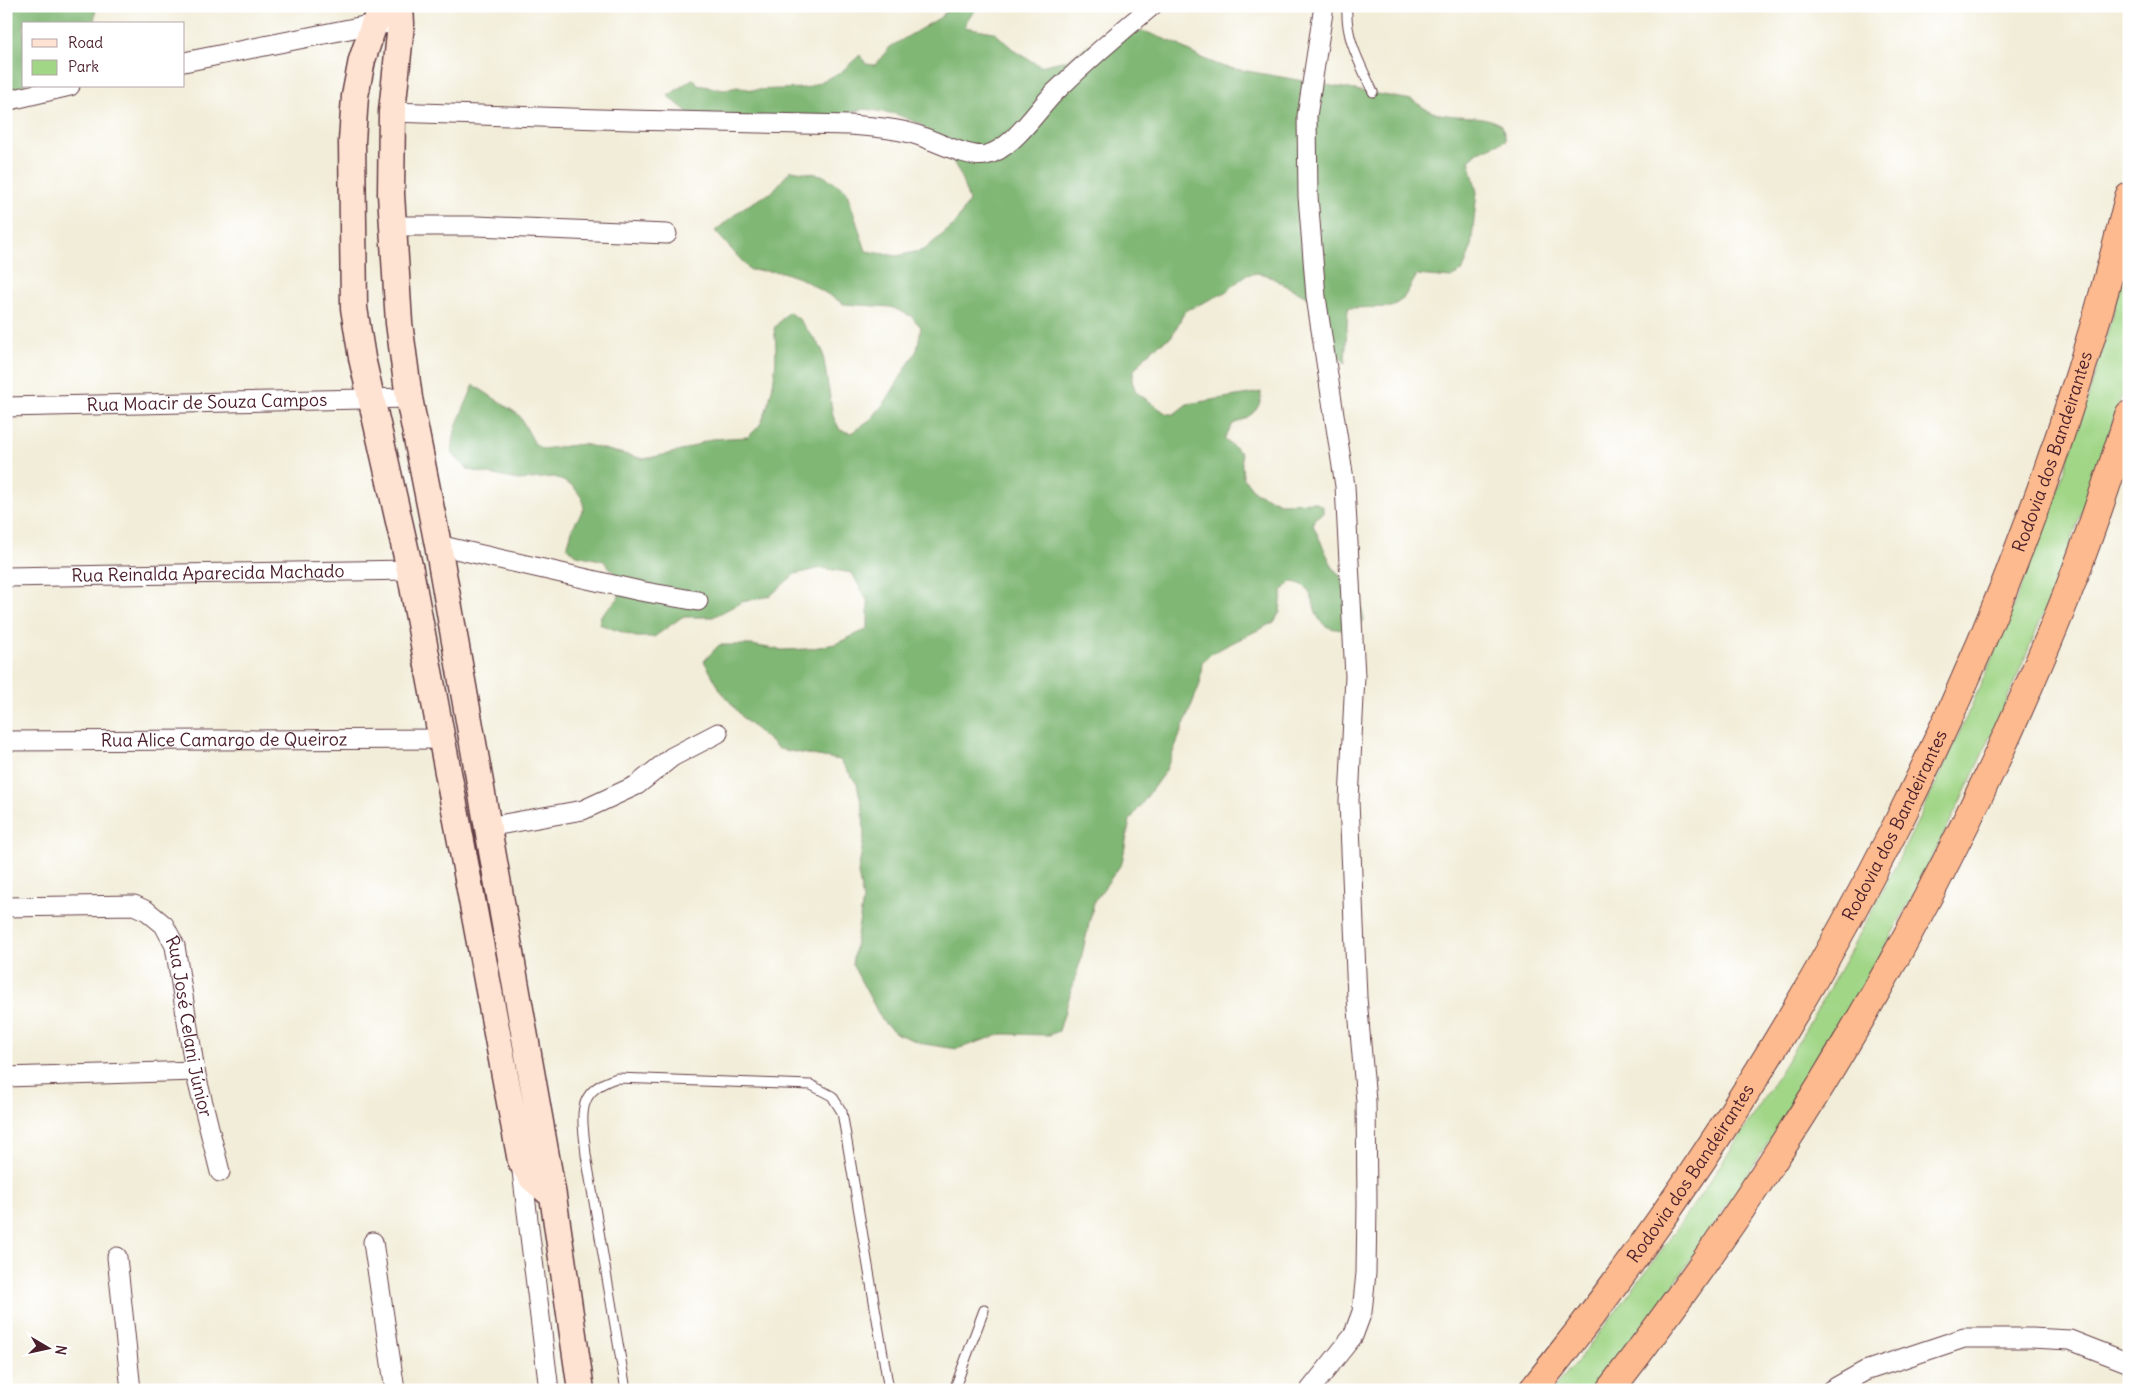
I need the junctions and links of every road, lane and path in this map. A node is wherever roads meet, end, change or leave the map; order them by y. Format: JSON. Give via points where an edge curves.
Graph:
{"nodes":[{"id":1,"x":1152,"y":6,"type":"edge"},
{"id":2,"x":1324,"y":6,"type":"edge"},
{"id":3,"x":1347,"y":6,"type":"edge"},
{"id":4,"x":390,"y":15,"type":"edge"},
{"id":5,"x":185,"y":62,"type":"edge"},
{"id":6,"x":61,"y":88,"type":"edge"},
{"id":7,"x":1373,"y":92,"type":"dead end"},
{"id":8,"x":6,"y":101,"type":"edge"},
{"id":9,"x":392,"y":112,"type":"junction"},
{"id":10,"x":2129,"y":197,"type":"edge"},
{"id":11,"x":393,"y":226,"type":"junction"},
{"id":12,"x":667,"y":234,"type":"dead end"},
{"id":13,"x":371,"y":398,"type":"junction"},
{"id":14,"x":409,"y":398,"type":"junction"},
{"id":15,"x":6,"y":407,"type":"edge"},
{"id":16,"x":2129,"y":416,"type":"edge"},
{"id":17,"x":438,"y":545,"type":"junction"},
{"id":18,"x":410,"y":570,"type":"junction"},
{"id":19,"x":6,"y":577,"type":"edge"},
{"id":20,"x":698,"y":601,"type":"dead end"},
{"id":21,"x":718,"y":733,"type":"dead end"},
{"id":22,"x":442,"y":739,"type":"junction"},
{"id":23,"x":6,"y":741,"type":"edge"},
{"id":24,"x":487,"y":827,"type":"junction"},
{"id":25,"x":6,"y":907,"type":"edge"},
{"id":26,"x":195,"y":1070,"type":"junction"},
{"id":27,"x":6,"y":1077,"type":"edge"},
{"id":28,"x":519,"y":1153,"type":"junction"},
{"id":29,"x":546,"y":1162,"type":"junction"},
{"id":30,"x":220,"y":1172,"type":"dead end"},
{"id":31,"x":553,"y":1196,"type":"junction"},
{"id":32,"x":373,"y":1242,"type":"dead end"},
{"id":33,"x":117,"y":1257,"type":"dead end"},
{"id":34,"x":984,"y":1310,"type":"dead end"},
{"id":35,"x":2129,"y":1363,"type":"edge"},
{"id":36,"x":131,"y":1390,"type":"edge"},
{"id":37,"x":395,"y":1390,"type":"edge"},
{"id":38,"x":549,"y":1390,"type":"edge"},
{"id":39,"x":581,"y":1390,"type":"edge"},
{"id":40,"x":626,"y":1390,"type":"edge"},
{"id":41,"x":889,"y":1390,"type":"edge"},
{"id":42,"x":954,"y":1390,"type":"edge"},
{"id":43,"x":1310,"y":1390,"type":"edge"},
{"id":44,"x":1533,"y":1390,"type":"edge"},
{"id":45,"x":1610,"y":1390,"type":"edge"},
{"id":46,"x":1831,"y":1390,"type":"edge"}],
"edges":[{"from":1,"to":9,"type":"street","via":[[1054,93],[1010,141],[985,156],[963,152],[916,135],[849,125]]},
{"from":2,"to":43,"type":"street","via":[[1307,116],[1308,196],[1316,297],[1345,486],[1355,676],[1349,810],[1357,998],[1366,1101],[1367,1204],[1362,1312],[1353,1336]]},
{"from":3,"to":7,"type":"lane","via":[[1350,41]]},
{"from":4,"to":5,"type":"street"},
{"from":4,"to":9,"type":"street"},
{"from":4,"to":13,"type":"street","via":[[362,60],[355,96],[352,141],[354,308]]},
{"from":6,"to":8,"type":"street"},
{"from":9,"to":11,"type":"street"},
{"from":10,"to":44,"type":"highway","name":"Rodovia dos Bandeirantes","via":[[2085,357],[2014,561],[1969,671],[1862,894],[1738,1107],[1593,1316]]},
{"from":11,"to":12,"type":"street"},
{"from":11,"to":14,"type":"street","via":[[399,323]]},
{"from":13,"to":14,"type":"street","name":"Rua Moacir de Souza Campos"},
{"from":13,"to":15,"type":"street","name":"Rua Moacir de Souza Campos"},
{"from":13,"to":18,"type":"street"},
{"from":14,"to":17,"type":"street"},
{"from":16,"to":45,"type":"highway","via":[[2071,585],[2027,692],[1924,906],[1794,1132],[1727,1232]]},
{"from":17,"to":20,"type":"street"},
{"from":17,"to":24,"type":"street"},
{"from":18,"to":19,"type":"street","name":"Rua Reinalda Aparecida Machado"},
{"from":18,"to":22,"type":"street"},
{"from":21,"to":24,"type":"street","via":[[672,757],[637,785],[583,810]]},
{"from":22,"to":23,"type":"street","name":"Rua Alice Camargo de Queiroz"},
{"from":22,"to":28,"type":"street"},
{"from":24,"to":29,"type":"street"},
{"from":25,"to":26,"type":"street","name":"Rua José Celani Júnior","via":[[134,905],[156,918],[164,925],[175,946]]},
{"from":26,"to":27,"type":"street"},
{"from":26,"to":30,"type":"street","name":"Rua José Celani Júnior"},
{"from":28,"to":29,"type":"street","via":[[532,1160]]},
{"from":28,"to":31,"type":"street","via":[[532,1178]]},
{"from":28,"to":38,"type":"street"},
{"from":29,"to":31,"type":"street"},
{"from":31,"to":39,"type":"street"},
{"from":32,"to":37,"type":"street"},
{"from":33,"to":36,"type":"street"},
{"from":34,"to":42,"type":"lane"},
{"from":35,"to":46,"type":"street","via":[[2070,1340],[1970,1338],[1865,1371]]},
{"from":40,"to":41,"type":"lane","via":[[586,1155],[583,1119],[585,1102],[591,1090],[617,1078],[811,1084],[832,1096],[842,1112]]}]}
